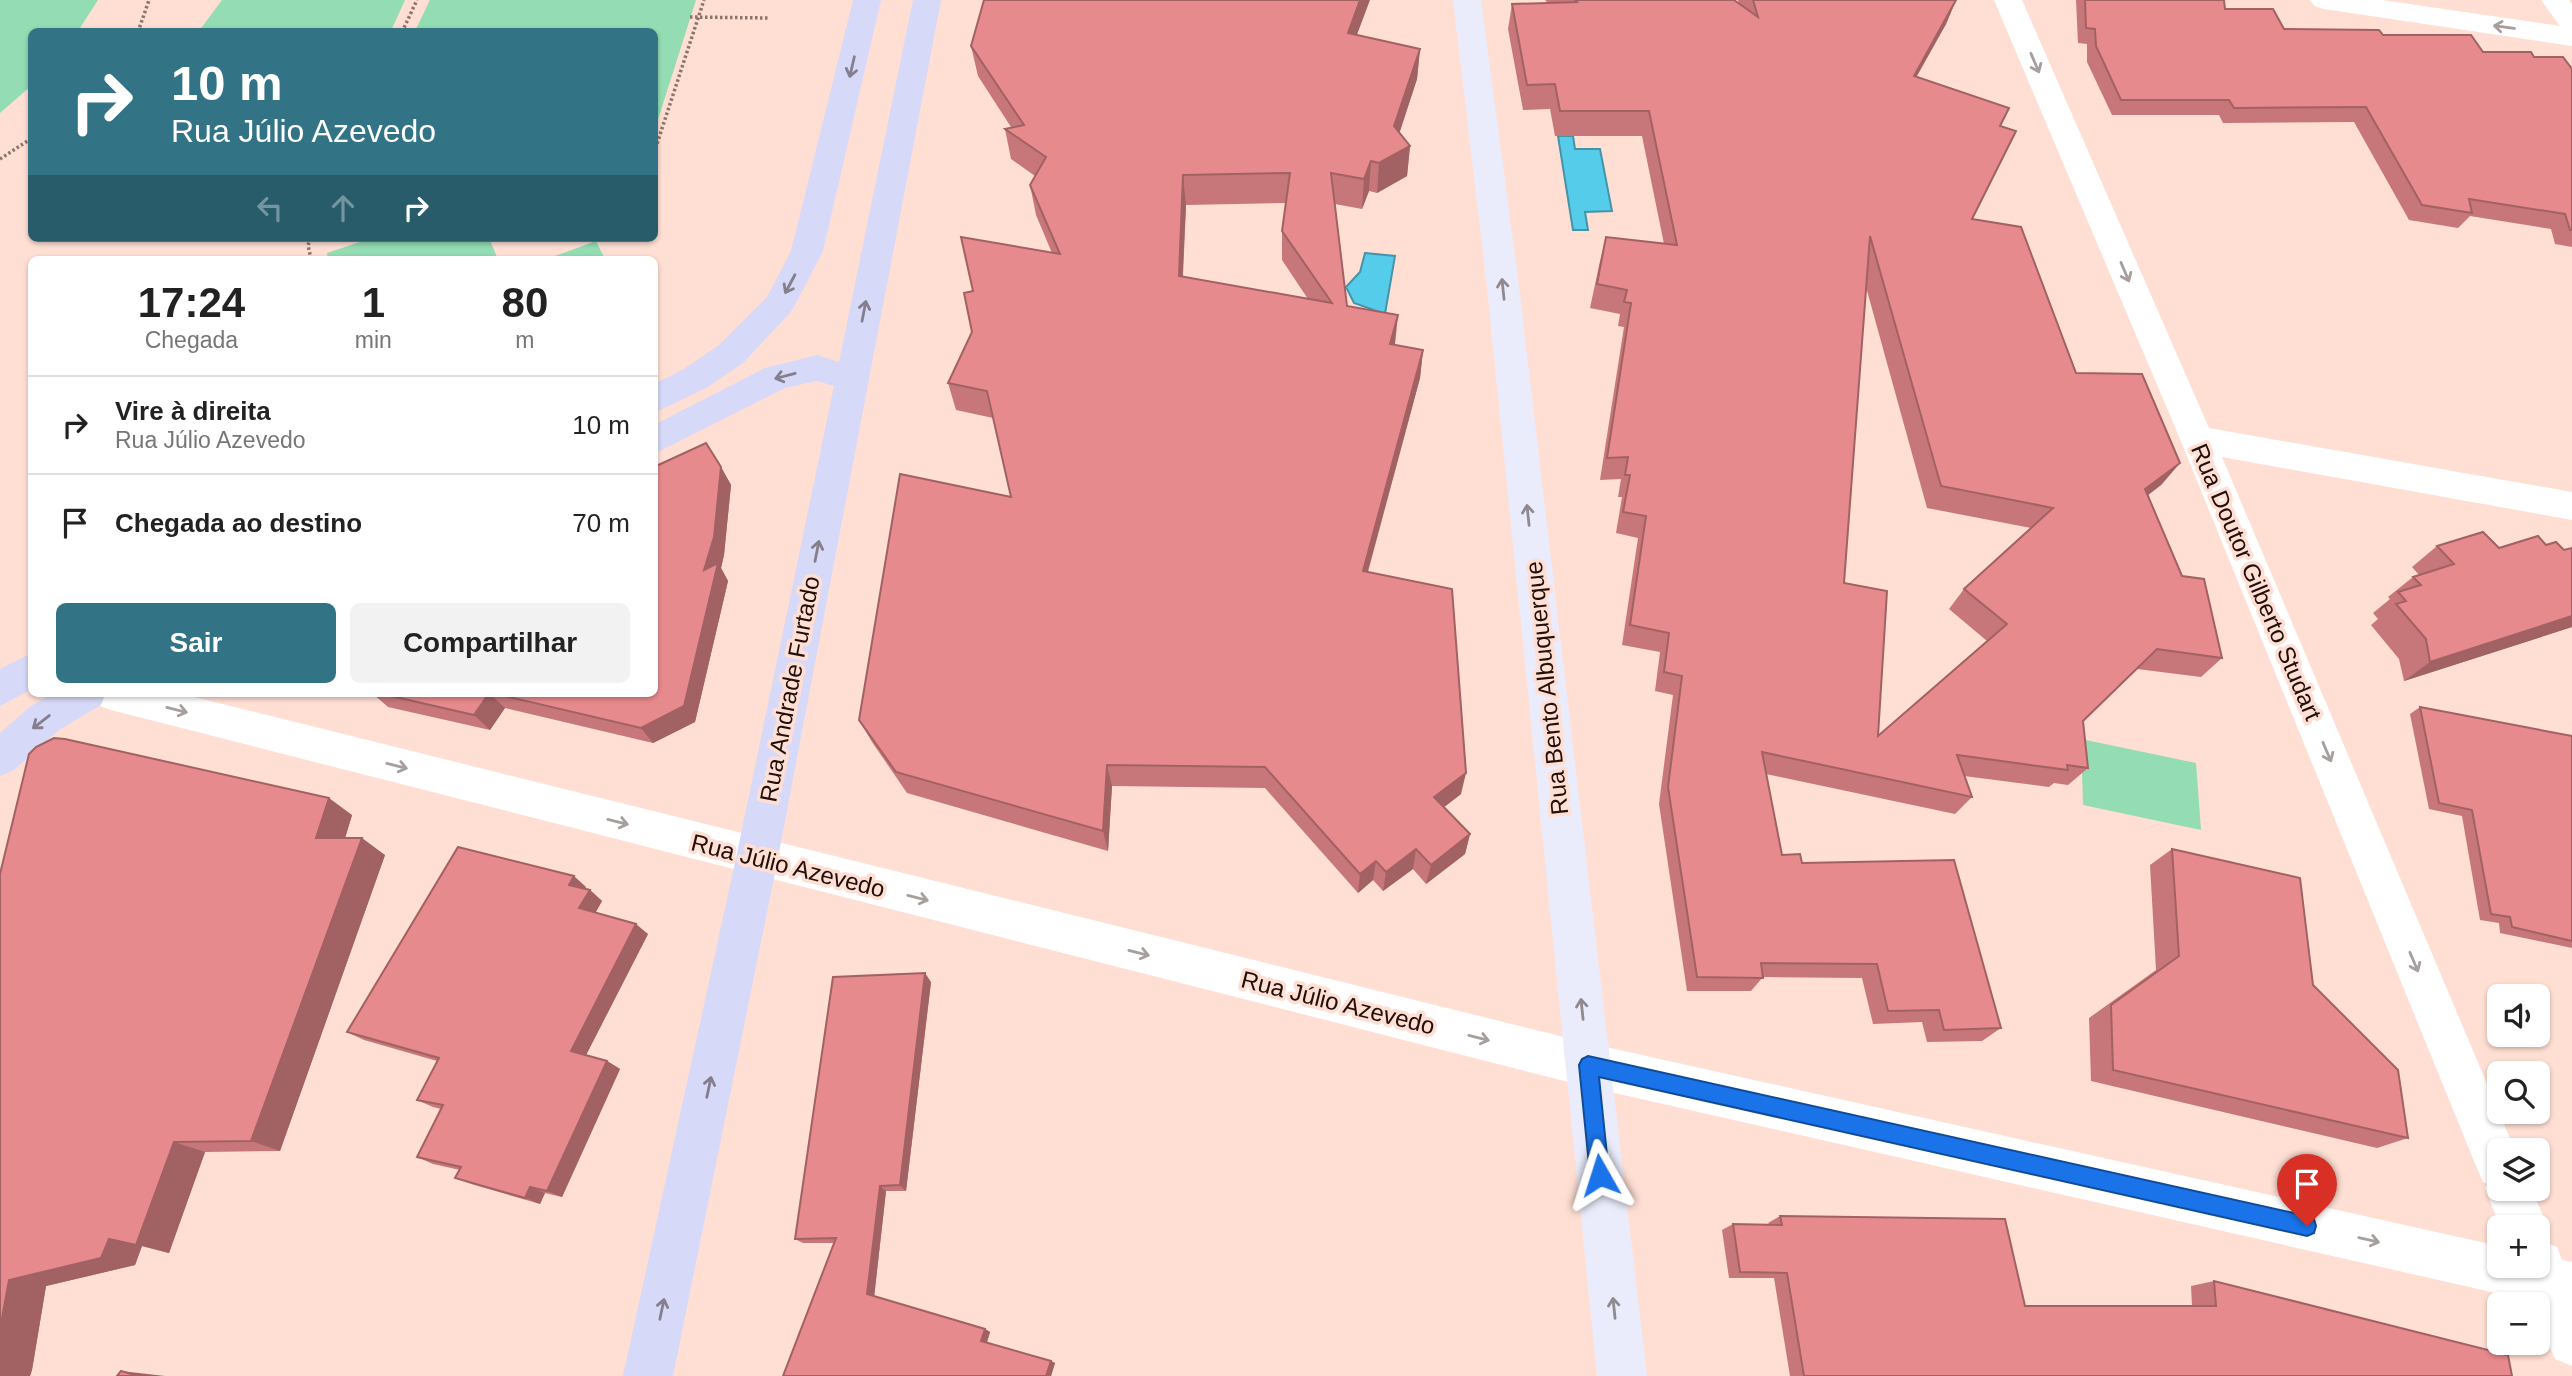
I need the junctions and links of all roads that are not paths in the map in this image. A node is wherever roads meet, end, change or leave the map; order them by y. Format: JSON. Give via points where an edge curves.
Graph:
{"nodes":[{"id":1,"x":867,"y":0,"type":"edge"},
{"id":2,"x":927,"y":0,"type":"edge"},
{"id":3,"x":1467,"y":0,"type":"edge"},
{"id":4,"x":2008,"y":0,"type":"edge"},
{"id":5,"x":2324,"y":0,"type":"edge"},
{"id":6,"x":2555,"y":0,"type":"edge"},
{"id":7,"x":2572,"y":23,"type":"edge"},
{"id":8,"x":2572,"y":37,"type":"edge"},
{"id":9,"x":850,"y":378,"type":"junction"},
{"id":10,"x":658,"y":398,"type":"edge"},
{"id":11,"x":2197,"y":439,"type":"junction"},
{"id":12,"x":658,"y":440,"type":"edge"},
{"id":13,"x":2572,"y":506,"type":"edge"},
{"id":14,"x":28,"y":671,"type":"edge"},
{"id":15,"x":0,"y":688,"type":"edge"},
{"id":16,"x":80,"y":697,"type":"edge"},
{"id":17,"x":127,"y":697,"type":"edge"},
{"id":18,"x":0,"y":758,"type":"edge"},
{"id":19,"x":757,"y":858,"type":"junction"},
{"id":20,"x":1588,"y":1065,"type":"junction"},
{"id":21,"x":2487,"y":1138,"type":"edge"},
{"id":22,"x":2552,"y":1275,"type":"edge"},
{"id":23,"x":2572,"y":1342,"type":"edge"},
{"id":24,"x":648,"y":1376,"type":"edge"},
{"id":25,"x":1622,"y":1376,"type":"edge"}],
"edges":[{"from":1,"to":10,"type":"main road","one_way":true,"via":[[807,251],[779,305],[731,354]]},
{"from":9,"to":2,"type":"main road","name":"Rua Andrade Furtado","one_way":true},
{"from":20,"to":3,"type":"street","name":"Rua Bento Albuquerque","one_way":true},
{"from":4,"to":11,"type":"street","name":"Rua Doutor Gilberto Studart","one_way":true},
{"from":8,"to":5,"type":"street","one_way":true},
{"from":6,"to":7,"type":"street"},
{"from":9,"to":12,"type":"main road","one_way":true,"via":[[817,369],[777,377]]},
{"from":19,"to":9,"type":"main road","name":"Rua Andrade Furtado","one_way":true},
{"from":11,"to":13,"type":"street"},
{"from":11,"to":21,"type":"street","name":"Rua Doutor Gilberto Studart","one_way":true},
{"from":14,"to":15,"type":"main road"},
{"from":16,"to":18,"type":"main road","one_way":true,"via":[[45,718]]},
{"from":17,"to":19,"type":"street","name":"Rua Júlio Azevedo","one_way":true},
{"from":19,"to":20,"type":"street","name":"Rua Júlio Azevedo","one_way":true},
{"from":24,"to":19,"type":"main road","name":"Rua Andrade Furtado","one_way":true},
{"from":20,"to":22,"type":"street","name":"Rua Júlio Azevedo","one_way":true},
{"from":25,"to":20,"type":"street","name":"Rua Bento Albuquerque","one_way":true},
{"from":22,"to":23,"type":"street"}]}
